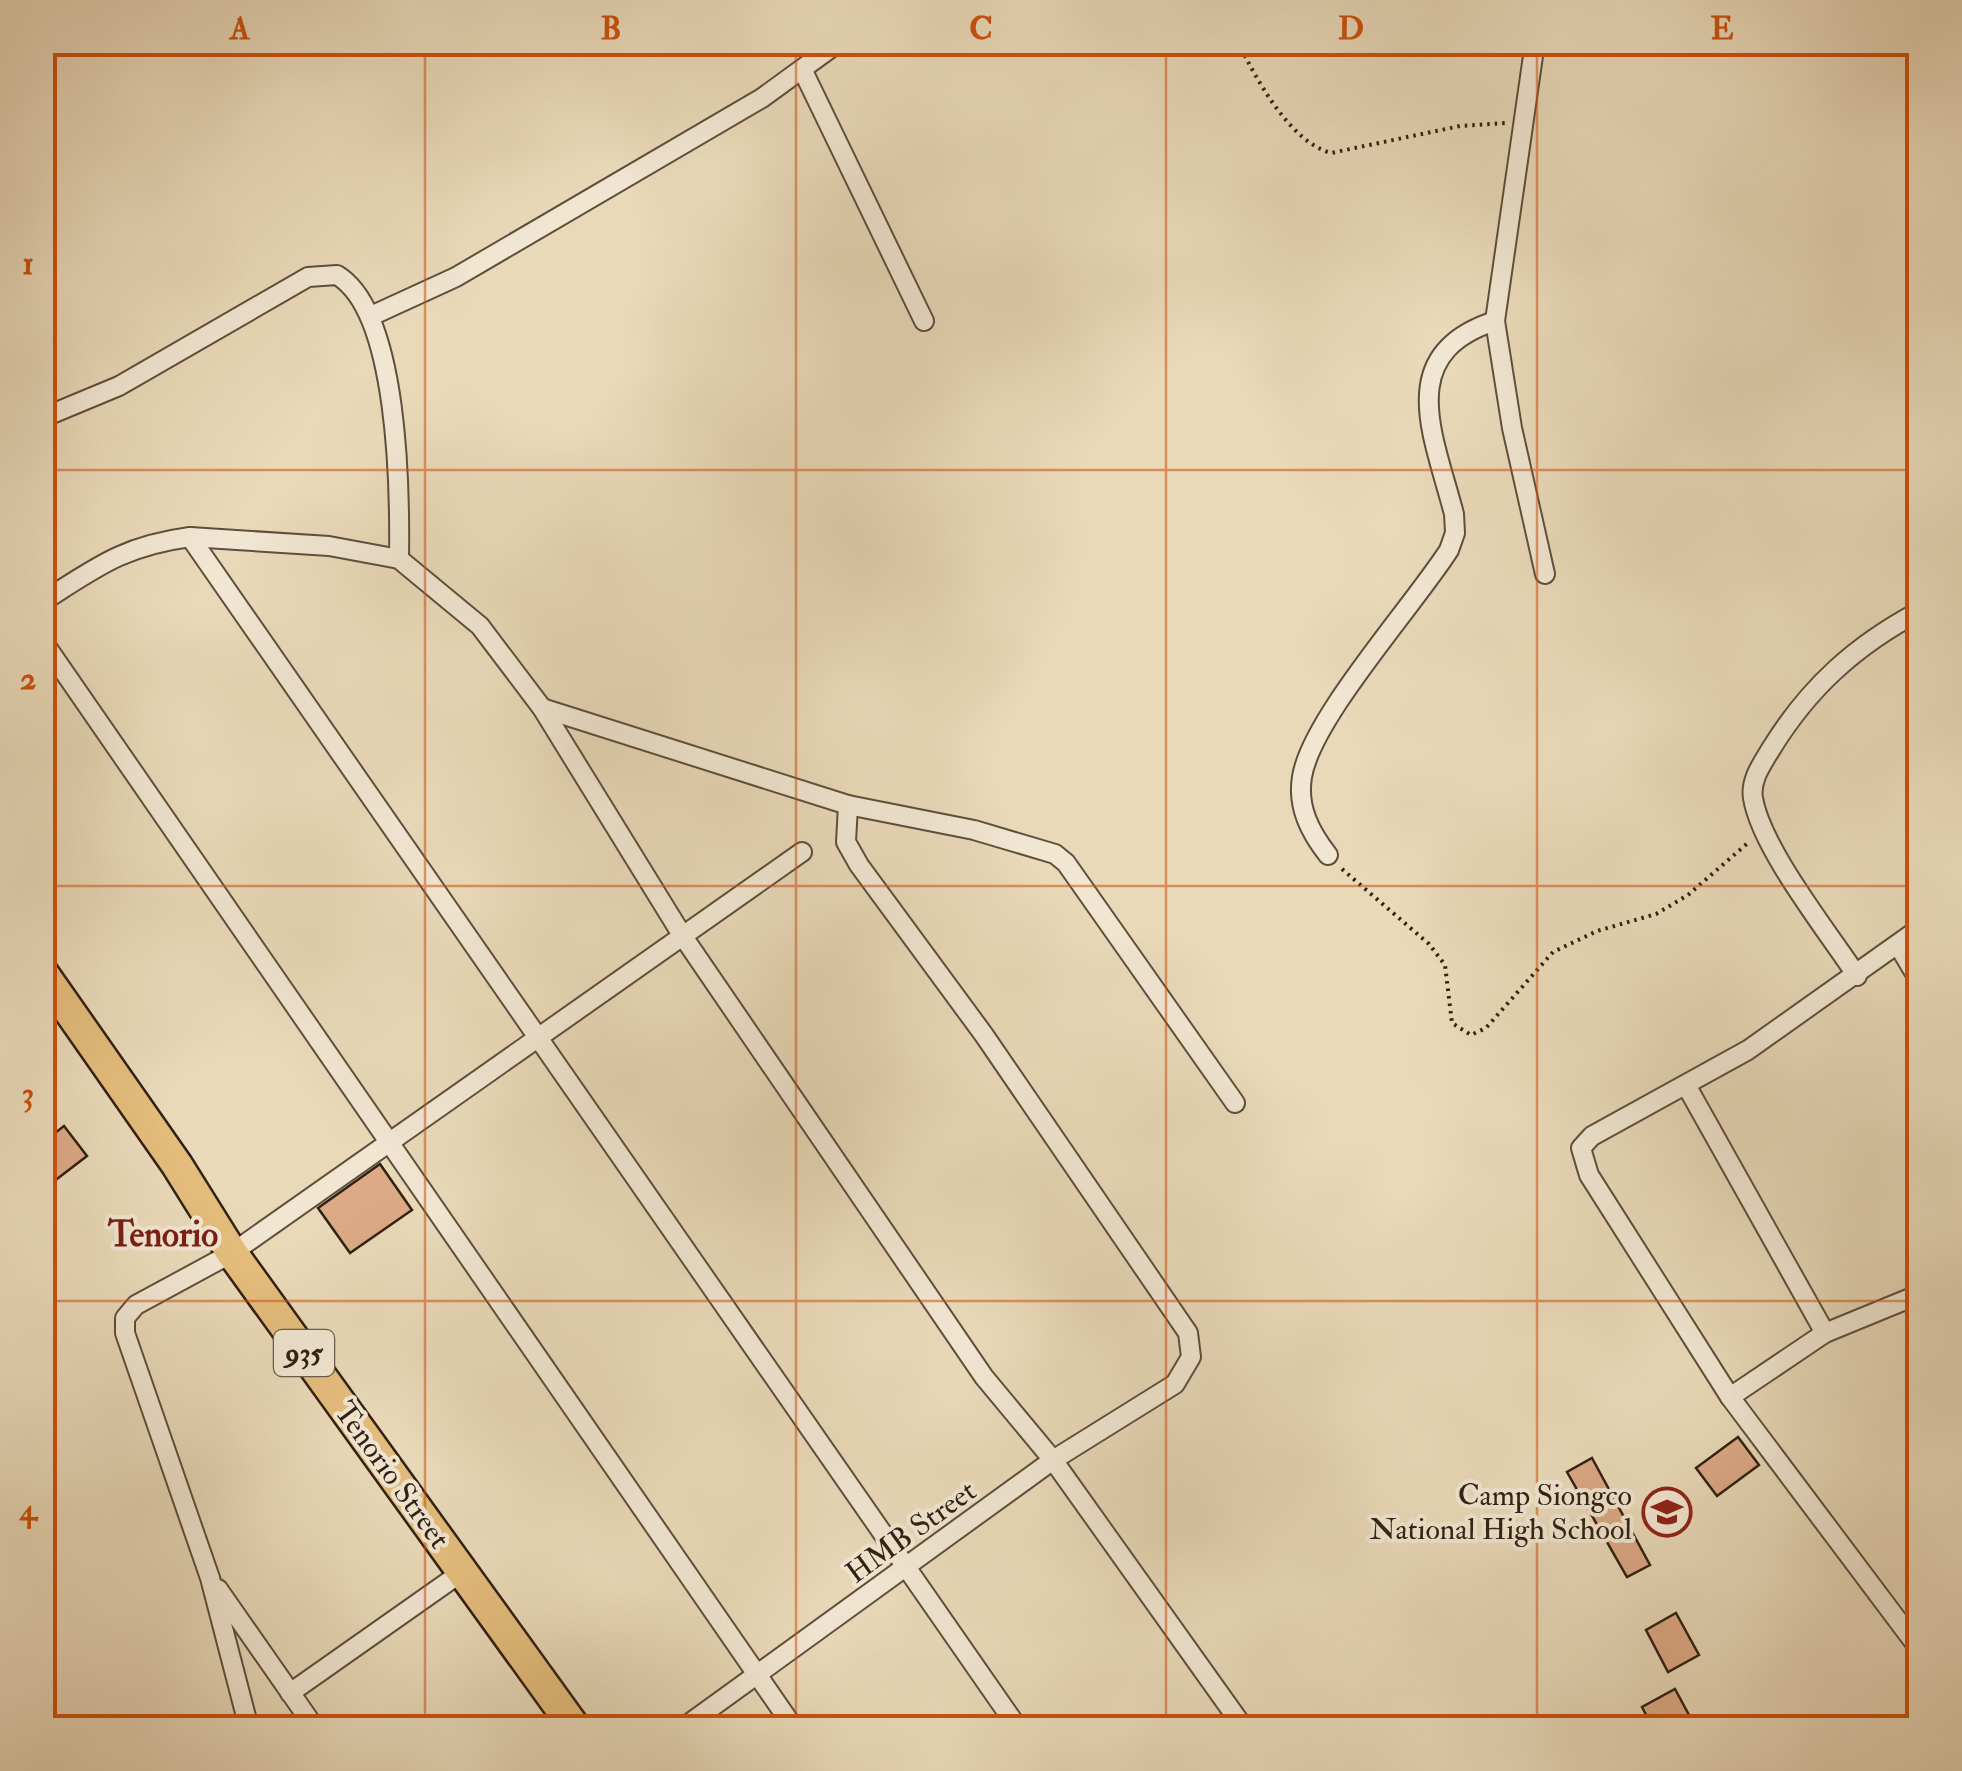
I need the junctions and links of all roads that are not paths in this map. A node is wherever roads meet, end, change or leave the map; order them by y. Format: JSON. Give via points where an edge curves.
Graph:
{"nodes":[{"id":1,"x":839,"y":42,"type":"edge"},
{"id":2,"x":1535,"y":42,"type":"edge"},
{"id":3,"x":804,"y":71,"type":"junction"},
{"id":4,"x":372,"y":316,"type":"junction"},
{"id":5,"x":924,"y":321,"type":"dead end"},
{"id":6,"x":1495,"y":321,"type":"junction"},
{"id":7,"x":42,"y":418,"type":"edge"},
{"id":8,"x":190,"y":537,"type":"junction"},
{"id":9,"x":399,"y":559,"type":"junction"},
{"id":10,"x":1545,"y":574,"type":"dead end"},
{"id":11,"x":42,"y":602,"type":"edge"},
{"id":12,"x":1920,"y":610,"type":"edge"},
{"id":13,"x":42,"y":640,"type":"edge"},
{"id":14,"x":542,"y":708,"type":"junction"},
{"id":15,"x":848,"y":805,"type":"junction"},
{"id":16,"x":802,"y":852,"type":"dead end"},
{"id":17,"x":1328,"y":855,"type":"road end"},
{"id":18,"x":1920,"y":928,"type":"edge"},
{"id":19,"x":682,"y":935,"type":"junction"},
{"id":20,"x":1898,"y":945,"type":"junction"},
{"id":21,"x":42,"y":972,"type":"edge"},
{"id":22,"x":1856,"y":976,"type":"junction"},
{"id":23,"x":1920,"y":982,"type":"edge"},
{"id":24,"x":538,"y":1039,"type":"junction"},
{"id":25,"x":1686,"y":1085,"type":"junction"},
{"id":26,"x":1234,"y":1104,"type":"dead end"},
{"id":27,"x":388,"y":1140,"type":"junction"},
{"id":28,"x":232,"y":1253,"type":"junction"},
{"id":29,"x":1920,"y":1294,"type":"edge"},
{"id":30,"x":1825,"y":1333,"type":"junction"},
{"id":31,"x":1730,"y":1397,"type":"junction"},
{"id":32,"x":1053,"y":1460,"type":"junction"},
{"id":33,"x":910,"y":1568,"type":"junction"},
{"id":34,"x":462,"y":1572,"type":"junction"},
{"id":35,"x":210,"y":1578,"type":"junction"},
{"id":36,"x":1920,"y":1650,"type":"edge"},
{"id":37,"x":756,"y":1678,"type":"junction"},
{"id":38,"x":290,"y":1692,"type":"junction"},
{"id":39,"x":248,"y":1728,"type":"edge"},
{"id":40,"x":315,"y":1728,"type":"edge"},
{"id":41,"x":575,"y":1728,"type":"edge"},
{"id":42,"x":683,"y":1728,"type":"edge"},
{"id":43,"x":794,"y":1728,"type":"edge"},
{"id":44,"x":1018,"y":1728,"type":"edge"},
{"id":45,"x":1244,"y":1728,"type":"edge"}],
"edges":[{"from":1,"to":3,"type":"street"},
{"from":2,"to":6,"type":"street"},
{"from":3,"to":4,"type":"street","via":[[456,278]]},
{"from":3,"to":5,"type":"street"},
{"from":4,"to":7,"type":"street","via":[[349,282],[336,275],[308,277],[120,386]]},
{"from":4,"to":9,"type":"street","via":[[397,453]]},
{"from":6,"to":10,"type":"street"},
{"from":6,"to":17,"type":"street","via":[[1453,339],[1436,356],[1429,378],[1454,514],[1449,550],[1330,718],[1302,776],[1311,832]]},
{"from":8,"to":9,"type":"street","via":[[329,546]]},
{"from":8,"to":11,"type":"street","via":[[106,558]]},
{"from":8,"to":24,"type":"street"},
{"from":9,"to":14,"type":"street","via":[[480,626]]},
{"from":12,"to":22,"type":"street","via":[[1880,632],[1804,699],[1753,786],[1765,829]]},
{"from":13,"to":27,"type":"street"},
{"from":14,"to":15,"type":"street"},
{"from":14,"to":19,"type":"street"},
{"from":15,"to":26,"type":"street","via":[[1055,854]]},
{"from":15,"to":32,"type":"street","name":"HMB Street","via":[[846,842],[859,865],[1188,1333],[1191,1357],[1175,1384]]},
{"from":16,"to":19,"type":"street"},
{"from":18,"to":20,"type":"street"},
{"from":19,"to":24,"type":"street"},
{"from":19,"to":32,"type":"street","via":[[984,1377]]},
{"from":20,"to":22,"type":"street"},
{"from":20,"to":23,"type":"street"},
{"from":21,"to":28,"type":"main road","name":"Tenorio Street","number":"935"},
{"from":22,"to":25,"type":"street"},
{"from":24,"to":27,"type":"street"},
{"from":24,"to":33,"type":"street"},
{"from":25,"to":30,"type":"street"},
{"from":25,"to":31,"type":"street","via":[[1592,1136],[1581,1154]]},
{"from":27,"to":28,"type":"street"},
{"from":27,"to":37,"type":"street"},
{"from":28,"to":34,"type":"main road","name":"Tenorio Street","number":"935"},
{"from":28,"to":35,"type":"street","via":[[136,1305],[124,1324]]},
{"from":29,"to":30,"type":"street"},
{"from":30,"to":31,"type":"street"},
{"from":31,"to":36,"type":"street"},
{"from":32,"to":33,"type":"street","name":"HMB Street"},
{"from":32,"to":45,"type":"street"},
{"from":33,"to":37,"type":"street","name":"HMB Street"},
{"from":33,"to":44,"type":"street"},
{"from":34,"to":38,"type":"street"},
{"from":34,"to":41,"type":"main road","name":"Tenorio Street","number":"935"},
{"from":35,"to":38,"type":"street"},
{"from":35,"to":39,"type":"street"},
{"from":37,"to":42,"type":"street","name":"HMB Street"},
{"from":37,"to":43,"type":"street"},
{"from":38,"to":40,"type":"street"}]}
